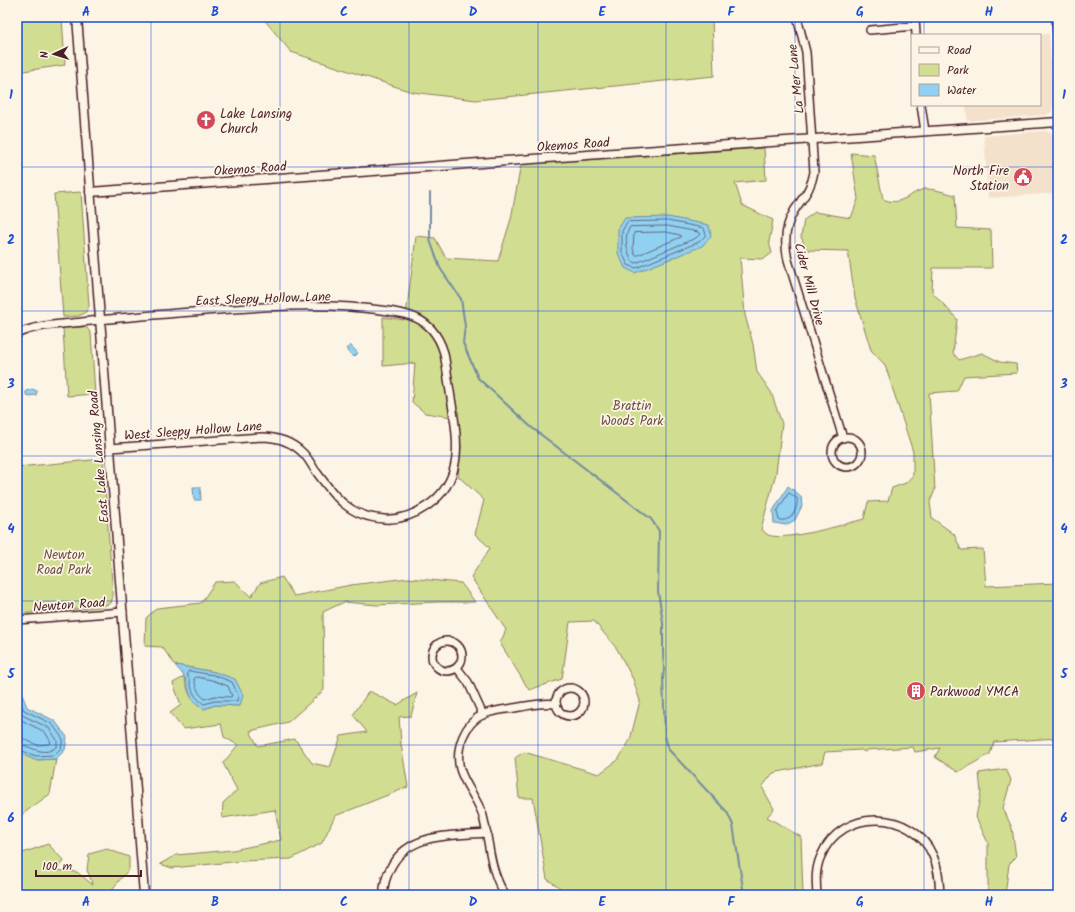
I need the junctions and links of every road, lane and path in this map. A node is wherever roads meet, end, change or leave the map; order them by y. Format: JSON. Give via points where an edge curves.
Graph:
{"nodes":[{"id":1,"x":77,"y":17,"type":"edge"},
{"id":2,"x":797,"y":17,"type":"edge"},
{"id":3,"x":915,"y":17,"type":"edge"},
{"id":4,"x":1057,"y":17,"type":"edge"},
{"id":5,"x":915,"y":26,"type":"junction"},
{"id":6,"x":870,"y":30,"type":"dead end"},
{"id":7,"x":1058,"y":32,"type":"edge"},
{"id":8,"x":916,"y":34,"type":"edge"},
{"id":9,"x":921,"y":106,"type":"edge"},
{"id":10,"x":1058,"y":122,"type":"edge"},
{"id":11,"x":925,"y":131,"type":"junction"},
{"id":12,"x":812,"y":139,"type":"junction"},
{"id":13,"x":90,"y":192,"type":"junction"},
{"id":14,"x":99,"y":319,"type":"junction"},
{"id":15,"x":426,"y":324,"type":"joint"},
{"id":16,"x":17,"y":334,"type":"edge"},
{"id":17,"x":843,"y":438,"type":"junction"},
{"id":18,"x":110,"y":448,"type":"junction"},
{"id":19,"x":122,"y":612,"type":"junction"},
{"id":20,"x":17,"y":620,"type":"edge"},
{"id":21,"x":457,"y":668,"type":"junction"},
{"id":22,"x":556,"y":704,"type":"junction"},
{"id":23,"x":484,"y":715,"type":"junction"},
{"id":24,"x":487,"y":833,"type":"junction"},
{"id":25,"x":144,"y":895,"type":"edge"},
{"id":26,"x":384,"y":895,"type":"edge"},
{"id":27,"x":505,"y":895,"type":"edge"},
{"id":28,"x":817,"y":895,"type":"edge"},
{"id":29,"x":940,"y":895,"type":"edge"}],
"edges":[{"from":1,"to":13,"type":"street","name":"East Lake Lansing Road"},
{"from":2,"to":12,"type":"street","name":"La Mer Lane","via":[[806,52]]},
{"from":3,"to":5,"type":"street"},
{"from":4,"to":7,"type":"main road"},
{"from":5,"to":6,"type":"street"},
{"from":5,"to":8,"type":"street"},
{"from":9,"to":11,"type":"street"},
{"from":10,"to":11,"type":"street","name":"Okemos Road"},
{"from":11,"to":12,"type":"street","name":"Okemos Road"},
{"from":12,"to":13,"type":"street","name":"Okemos Road"},
{"from":12,"to":17,"type":"street","name":"Cider Mill Drive","via":[[813,178],[807,194],[789,221],[786,245],[788,260]]},
{"from":13,"to":14,"type":"street","name":"East Lake Lansing Road"},
{"from":14,"to":15,"type":"street","name":"East Sleepy Hollow Lane","via":[[255,308],[338,306],[406,315]]},
{"from":14,"to":16,"type":"street","name":"East Sleepy Hollow Lane","via":[[40,326]]},
{"from":14,"to":18,"type":"street","name":"East Lake Lansing Road"},
{"from":15,"to":18,"type":"street","name":"West Sleepy Hollow Lane","via":[[439,339],[444,353],[455,421],[457,454],[454,471],[446,487],[431,503],[412,514],[387,519],[355,512],[336,497],[299,449],[274,438]]},
{"from":17,"to":17,"type":"street","via":[[835,443],[833,458],[844,467],[854,466],[861,459],[862,449],[853,438]]},
{"from":18,"to":19,"type":"street","name":"East Lake Lansing Road"},
{"from":19,"to":20,"type":"street","name":"Newton Road"},
{"from":19,"to":25,"type":"street","name":"East Lake Lansing Road"},
{"from":21,"to":21,"type":"street","via":[[462,655],[458,646],[446,641],[437,645],[432,660],[438,668],[447,672]]},
{"from":21,"to":23,"type":"street","via":[[468,682]]},
{"from":22,"to":22,"type":"street","via":[[560,712],[569,716],[578,714],[585,703],[579,691],[570,688],[559,695]]},
{"from":22,"to":23,"type":"street","via":[[544,703]]},
{"from":23,"to":24,"type":"street","via":[[465,733],[459,757],[464,780],[482,811]]},
{"from":24,"to":26,"type":"street","via":[[433,838],[419,841],[406,848],[387,873]]},
{"from":24,"to":27,"type":"street","via":[[492,866]]},
{"from":28,"to":29,"type":"street","via":[[817,866],[828,843],[852,824],[872,819],[893,821],[920,837],[933,855]]}]}
